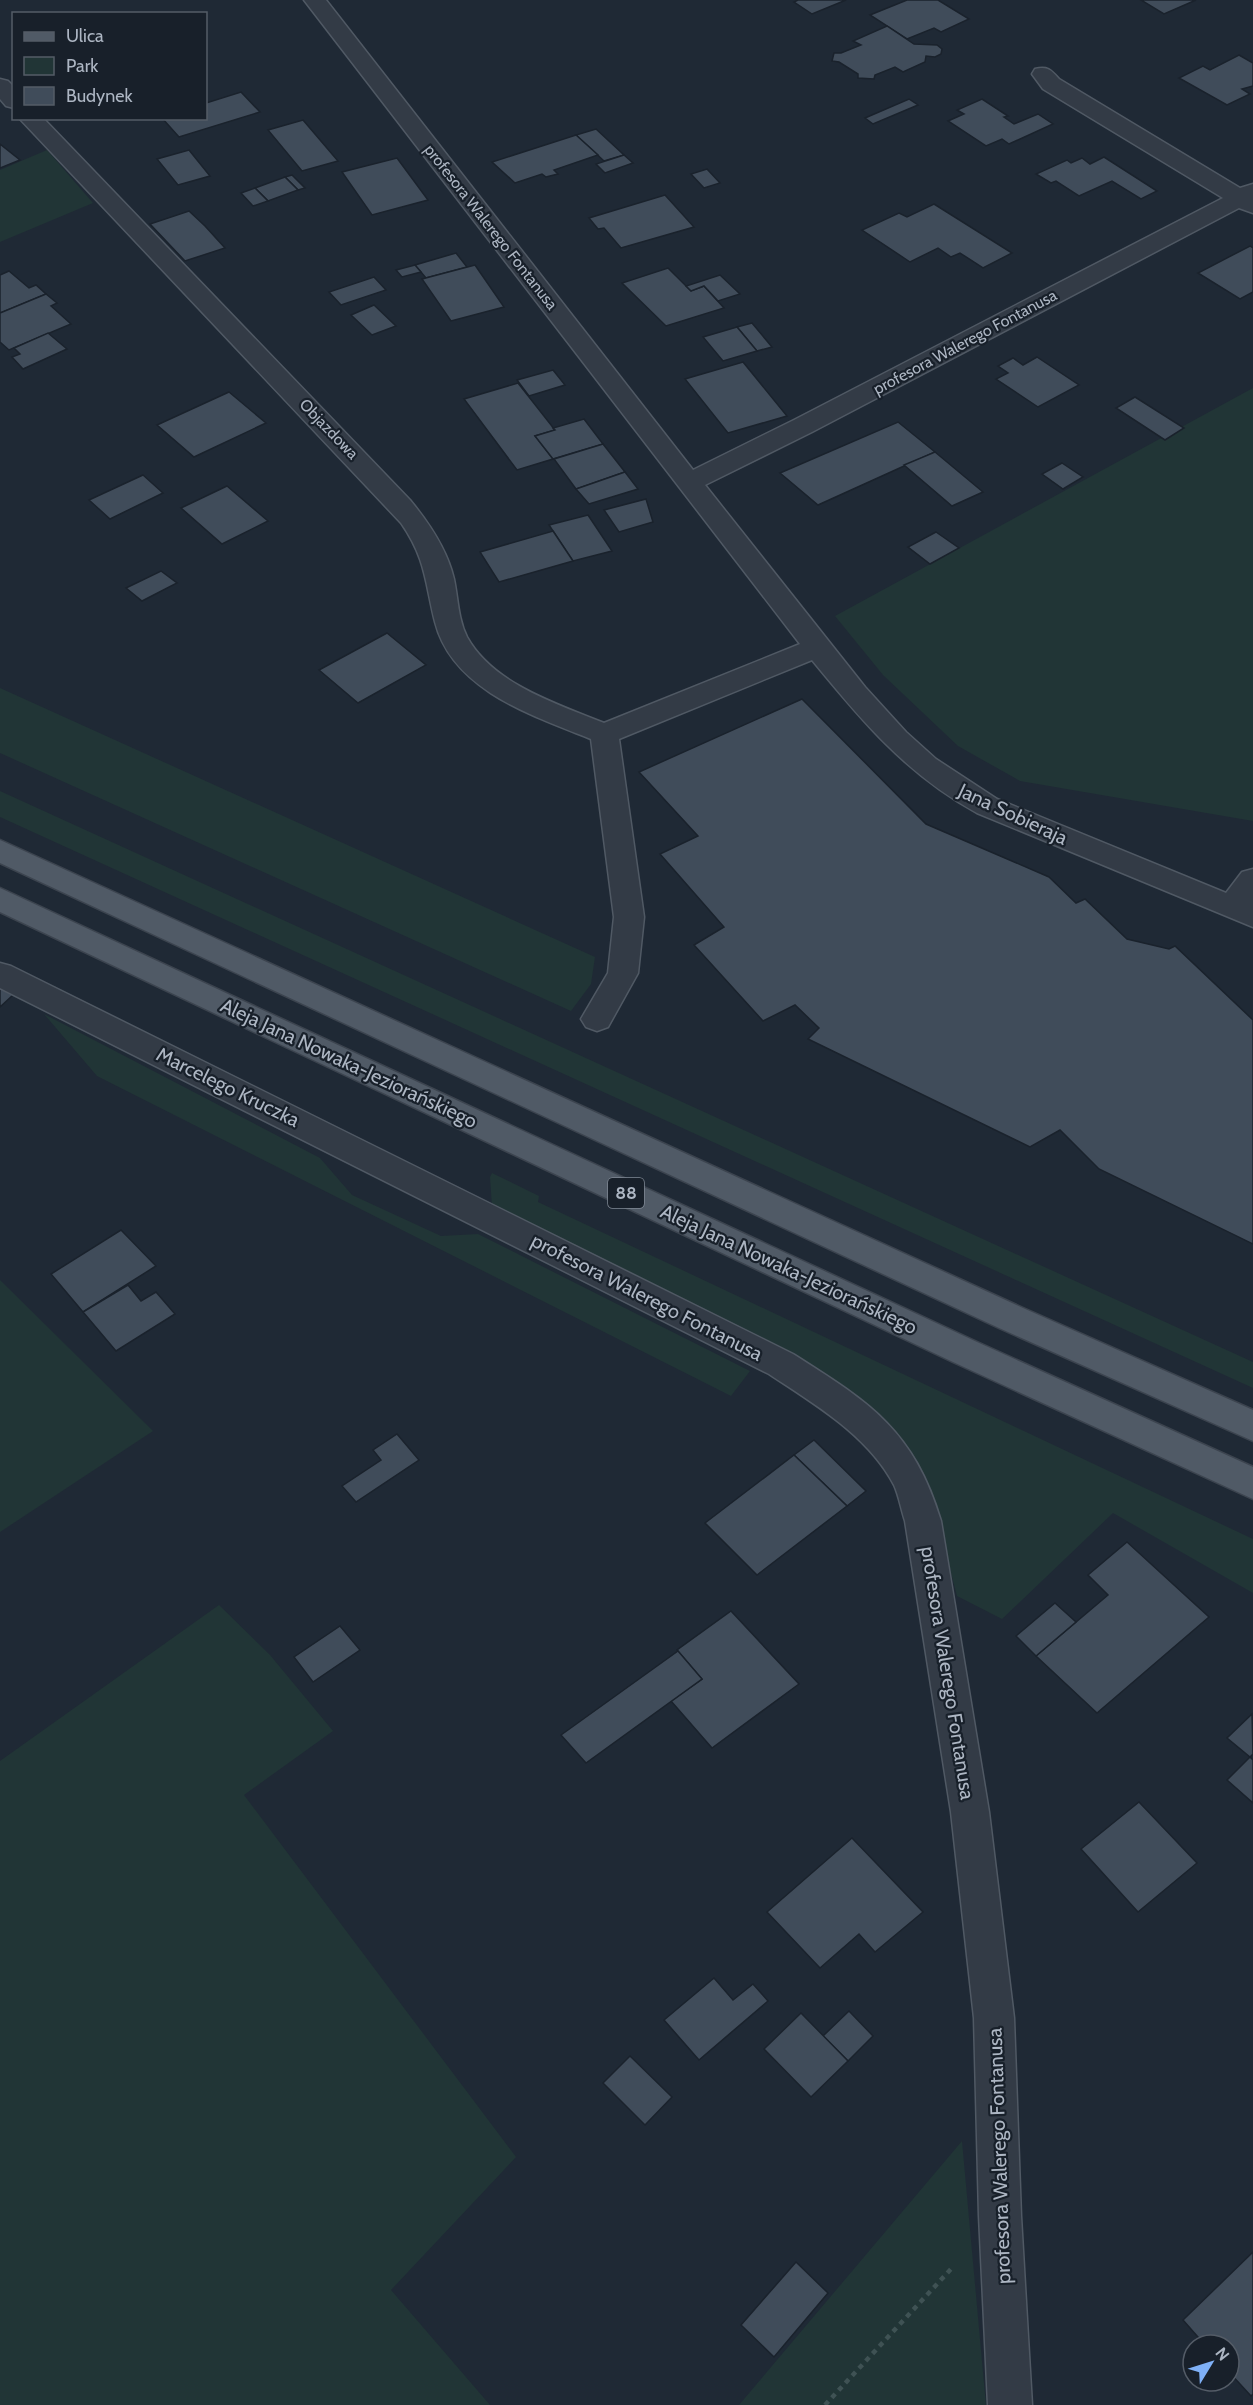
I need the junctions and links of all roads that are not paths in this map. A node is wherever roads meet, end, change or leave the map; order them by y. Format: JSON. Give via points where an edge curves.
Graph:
{"nodes":[{"id":1,"x":315,"y":0,"type":"edge"},
{"id":2,"x":1043,"y":74,"type":"dead end"},
{"id":3,"x":0,"y":86,"type":"edge"},
{"id":4,"x":12,"y":99,"type":"edge"},
{"id":5,"x":32,"y":120,"type":"edge"},
{"id":6,"x":1249,"y":198,"type":"edge"},
{"id":7,"x":688,"y":483,"type":"junction"},
{"id":8,"x":817,"y":647,"type":"junction"},
{"id":9,"x":604,"y":734,"type":"junction"},
{"id":10,"x":0,"y":851,"type":"edge"},
{"id":11,"x":1253,"y":880,"type":"edge"},
{"id":12,"x":0,"y":899,"type":"edge"},
{"id":13,"x":1243,"y":912,"type":"edge"},
{"id":14,"x":0,"y":974,"type":"edge"},
{"id":15,"x":597,"y":1018,"type":"dead end"},
{"id":16,"x":456,"y":1201,"type":"joint"},
{"id":17,"x":1253,"y":1426,"type":"edge"},
{"id":18,"x":1253,"y":1484,"type":"edge"},
{"id":19,"x":1010,"y":2405,"type":"edge"}],
"edges":[{"from":1,"to":7,"type":"street","name":"profesora Walerego Fontanusa"},
{"from":2,"to":6,"type":"street","name":"profesora Walerego Fontanusa","via":[[1051,84]]},
{"from":3,"to":4,"type":"street"},
{"from":5,"to":9,"type":"street","name":"Objazdowa","via":[[409,516],[438,567],[448,620],[462,651],[513,692]]},
{"from":6,"to":7,"type":"street","name":"profesora Walerego Fontanusa"},
{"from":7,"to":8,"type":"street","name":"profesora Walerego Fontanusa"},
{"from":8,"to":9,"type":"street"},
{"from":8,"to":13,"type":"street","name":"Jana Sobieraja","via":[[894,736],[952,786],[987,806]]},
{"from":9,"to":15,"type":"street","via":[[629,917],[623,973]]},
{"from":10,"to":17,"type":"main road","number":"88"},
{"from":11,"to":13,"type":"street"},
{"from":12,"to":18,"type":"main road","name":"Aleja Jana Nowaka-Jeziorańskiego","number":"88"},
{"from":14,"to":16,"type":"street","name":"Marcelego Kruczka"},
{"from":16,"to":19,"type":"street","name":"profesora Walerego Fontanusa","via":[[781,1364],[876,1434],[910,1482],[923,1521],[970,1812],[994,2018]]}]}
